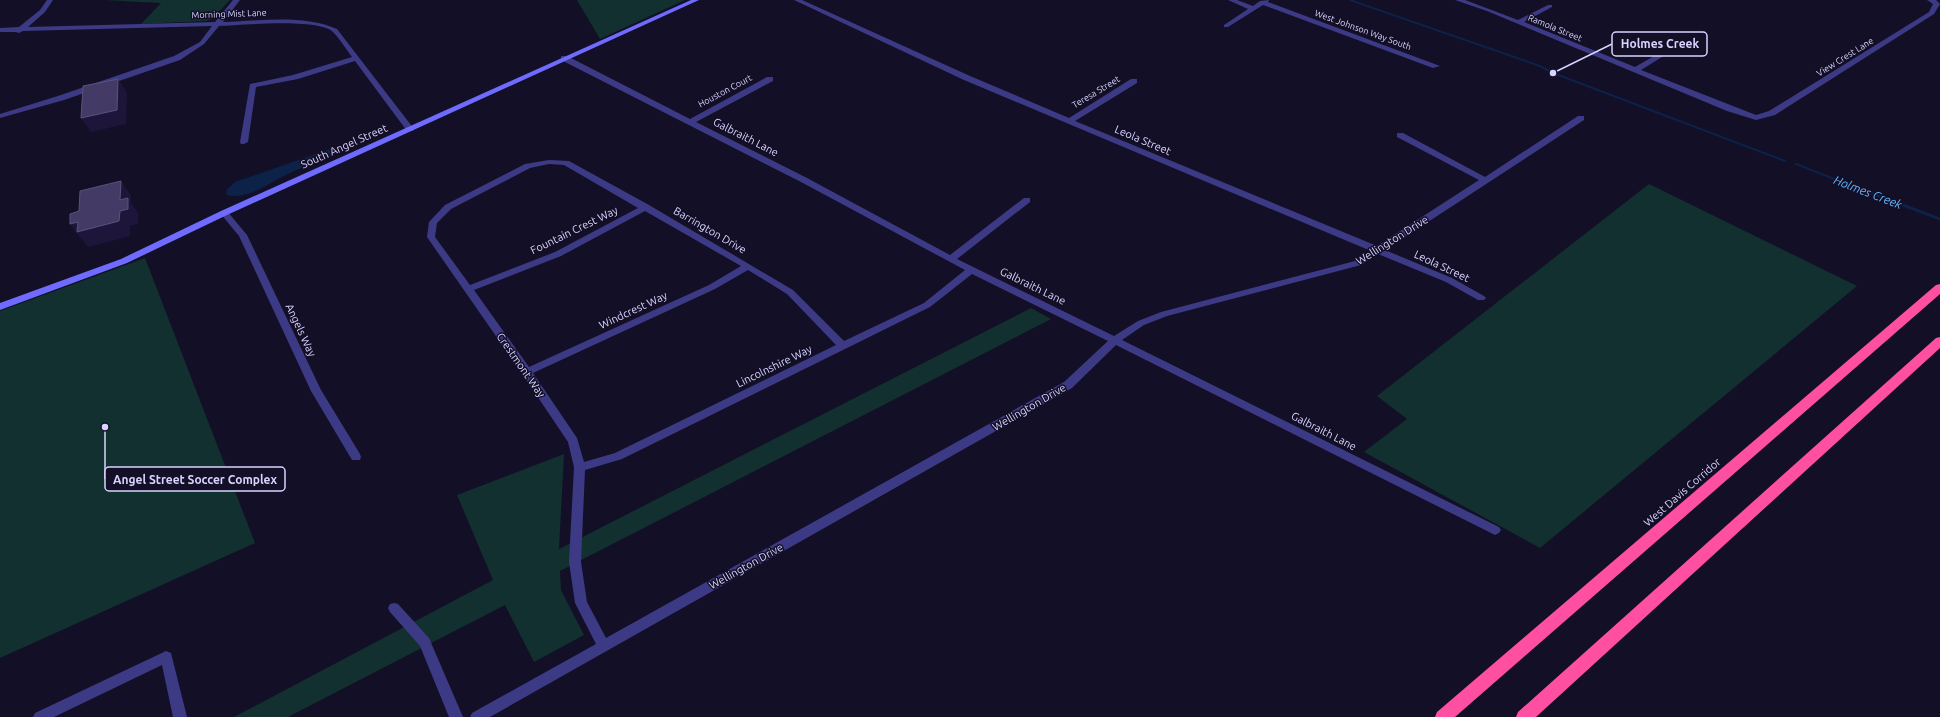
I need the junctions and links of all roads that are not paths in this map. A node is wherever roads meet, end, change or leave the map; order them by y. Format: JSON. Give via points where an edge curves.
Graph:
{"nodes":[{"id":1,"x":50,"y":0,"type":"edge"},
{"id":2,"x":237,"y":0,"type":"edge"},
{"id":3,"x":696,"y":0,"type":"edge"},
{"id":4,"x":797,"y":0,"type":"edge"},
{"id":5,"x":1231,"y":0,"type":"edge"},
{"id":6,"x":1458,"y":0,"type":"edge"},
{"id":7,"x":1264,"y":1,"type":"edge"},
{"id":8,"x":1934,"y":2,"type":"edge"},
{"id":9,"x":1550,"y":6,"type":"dead end"},
{"id":10,"x":1253,"y":8,"type":"junction"},
{"id":11,"x":1519,"y":22,"type":"junction"},
{"id":12,"x":216,"y":25,"type":"junction"},
{"id":13,"x":1226,"y":26,"type":"dead end"},
{"id":14,"x":0,"y":30,"type":"edge"},
{"id":15,"x":19,"y":31,"type":"junction"},
{"id":16,"x":1689,"y":38,"type":"dead end"},
{"id":17,"x":356,"y":58,"type":"junction"},
{"id":18,"x":564,"y":58,"type":"junction"},
{"id":19,"x":1436,"y":66,"type":"dead end"},
{"id":20,"x":1635,"y":70,"type":"junction"},
{"id":21,"x":770,"y":79,"type":"dead end"},
{"id":22,"x":1134,"y":81,"type":"dead end"},
{"id":23,"x":0,"y":116,"type":"edge"},
{"id":24,"x":1581,"y":118,"type":"dead end"},
{"id":25,"x":1756,"y":118,"type":"joint"},
{"id":26,"x":1069,"y":121,"type":"junction"},
{"id":27,"x":690,"y":122,"type":"junction"},
{"id":28,"x":410,"y":129,"type":"junction"},
{"id":29,"x":1400,"y":136,"type":"dead end"},
{"id":30,"x":244,"y":142,"type":"dead end"},
{"id":31,"x":549,"y":162,"type":"joint"},
{"id":32,"x":1485,"y":180,"type":"junction"},
{"id":33,"x":1027,"y":200,"type":"dead end"},
{"id":34,"x":646,"y":208,"type":"junction"},
{"id":35,"x":224,"y":213,"type":"junction"},
{"id":36,"x":1378,"y":250,"type":"junction"},
{"id":37,"x":950,"y":259,"type":"junction"},
{"id":38,"x":748,"y":266,"type":"junction"},
{"id":39,"x":971,"y":270,"type":"junction"},
{"id":40,"x":1940,"y":288,"type":"edge"},
{"id":41,"x":468,"y":290,"type":"junction"},
{"id":42,"x":1481,"y":298,"type":"dead end"},
{"id":43,"x":0,"y":307,"type":"edge"},
{"id":44,"x":1115,"y":340,"type":"junction"},
{"id":45,"x":1940,"y":341,"type":"edge"},
{"id":46,"x":842,"y":346,"type":"junction"},
{"id":47,"x":527,"y":372,"type":"junction"},
{"id":48,"x":356,"y":457,"type":"dead end"},
{"id":49,"x":580,"y":467,"type":"junction"},
{"id":50,"x":1495,"y":530,"type":"dead end"},
{"id":51,"x":394,"y":608,"type":"dead end"},
{"id":52,"x":604,"y":646,"type":"junction"},
{"id":53,"x":40,"y":717,"type":"edge"},
{"id":54,"x":180,"y":717,"type":"edge"},
{"id":55,"x":456,"y":717,"type":"edge"},
{"id":56,"x":477,"y":717,"type":"edge"},
{"id":57,"x":1443,"y":717,"type":"edge"},
{"id":58,"x":1524,"y":717,"type":"edge"}],
"edges":[{"from":1,"to":15,"type":"street","via":[[43,11]]},
{"from":2,"to":12,"type":"street"},
{"from":3,"to":18,"type":"street","name":"South Angel Street"},
{"from":4,"to":26,"type":"street","name":"Leola Street"},
{"from":5,"to":10,"type":"street"},
{"from":6,"to":11,"type":"street","name":"Ramola Street"},
{"from":7,"to":10,"type":"street"},
{"from":7,"to":19,"type":"street","name":"West Johnson Way South"},
{"from":8,"to":25,"type":"street","name":"View Crest Lane","via":[[1932,13],[1772,113]]},
{"from":9,"to":11,"type":"street"},
{"from":10,"to":13,"type":"street"},
{"from":11,"to":20,"type":"street","name":"Ramola Street"},
{"from":12,"to":15,"type":"street","name":"Morning Mist Lane"},
{"from":12,"to":17,"type":"street","name":"Morning Mist Lane","via":[[292,22],[321,24],[335,30]]},
{"from":12,"to":23,"type":"street","via":[[198,46],[167,63]]},
{"from":14,"to":15,"type":"street","name":"Morning Mist Lane"},
{"from":16,"to":20,"type":"street"},
{"from":17,"to":28,"type":"street","name":"Morning Mist Lane"},
{"from":17,"to":30,"type":"street","via":[[295,77],[253,86]]},
{"from":18,"to":27,"type":"street","name":"Galbraith Lane"},
{"from":18,"to":28,"type":"street","name":"South Angel Street"},
{"from":20,"to":25,"type":"street","name":"Ramola Street"},
{"from":21,"to":27,"type":"street","name":"Houston Court"},
{"from":22,"to":26,"type":"street","name":"Teresa Street"},
{"from":24,"to":32,"type":"street","name":"Wellington Drive"},
{"from":26,"to":36,"type":"street","name":"Leola Street"},
{"from":27,"to":37,"type":"street","name":"Galbraith Lane"},
{"from":28,"to":35,"type":"street","name":"South Angel Street"},
{"from":29,"to":32,"type":"street"},
{"from":31,"to":34,"type":"street","name":"Barrington Drive","via":[[566,163]]},
{"from":31,"to":41,"type":"street","name":"Crestmont Way","via":[[528,166],[448,207],[433,222],[431,237]]},
{"from":32,"to":36,"type":"street","name":"Wellington Drive"},
{"from":33,"to":37,"type":"street"},
{"from":34,"to":38,"type":"street","name":"Barrington Drive"},
{"from":34,"to":41,"type":"street","name":"Fountain Crest Way","via":[[558,254]]},
{"from":35,"to":43,"type":"street","name":"South Angel Street","via":[[124,261]]},
{"from":35,"to":48,"type":"street","name":"Angels Way","via":[[243,235],[316,391]]},
{"from":36,"to":42,"type":"street","name":"Leola Street","via":[[1448,280]]},
{"from":36,"to":44,"type":"street","name":"Wellington Drive","via":[[1358,263],[1164,314],[1141,323]]},
{"from":37,"to":39,"type":"street","name":"Galbraith Lane"},
{"from":38,"to":46,"type":"street","name":"Barrington Drive","via":[[790,292]]},
{"from":38,"to":47,"type":"street","name":"Windcrest Way","via":[[712,287]]},
{"from":39,"to":44,"type":"street","name":"Galbraith Lane"},
{"from":39,"to":46,"type":"street","name":"Lincolnshire Way","via":[[927,305]]},
{"from":40,"to":57,"type":"highway","name":"West Davis Corridor"},
{"from":41,"to":47,"type":"street","name":"Crestmont Way"},
{"from":44,"to":50,"type":"street","name":"Galbraith Lane"},
{"from":44,"to":52,"type":"street","name":"Wellington Drive","via":[[1068,385]]},
{"from":45,"to":58,"type":"highway"},
{"from":46,"to":49,"type":"street","name":"Lincolnshire Way","via":[[618,456]]},
{"from":47,"to":49,"type":"street","name":"Crestmont Way","via":[[573,440]]},
{"from":49,"to":52,"type":"street","name":"Crestmont Way","via":[[575,562],[580,603]]},
{"from":51,"to":55,"type":"street","via":[[425,642]]},
{"from":52,"to":56,"type":"street","name":"Wellington Drive"},
{"from":53,"to":54,"type":"street","via":[[166,657]]}]}
